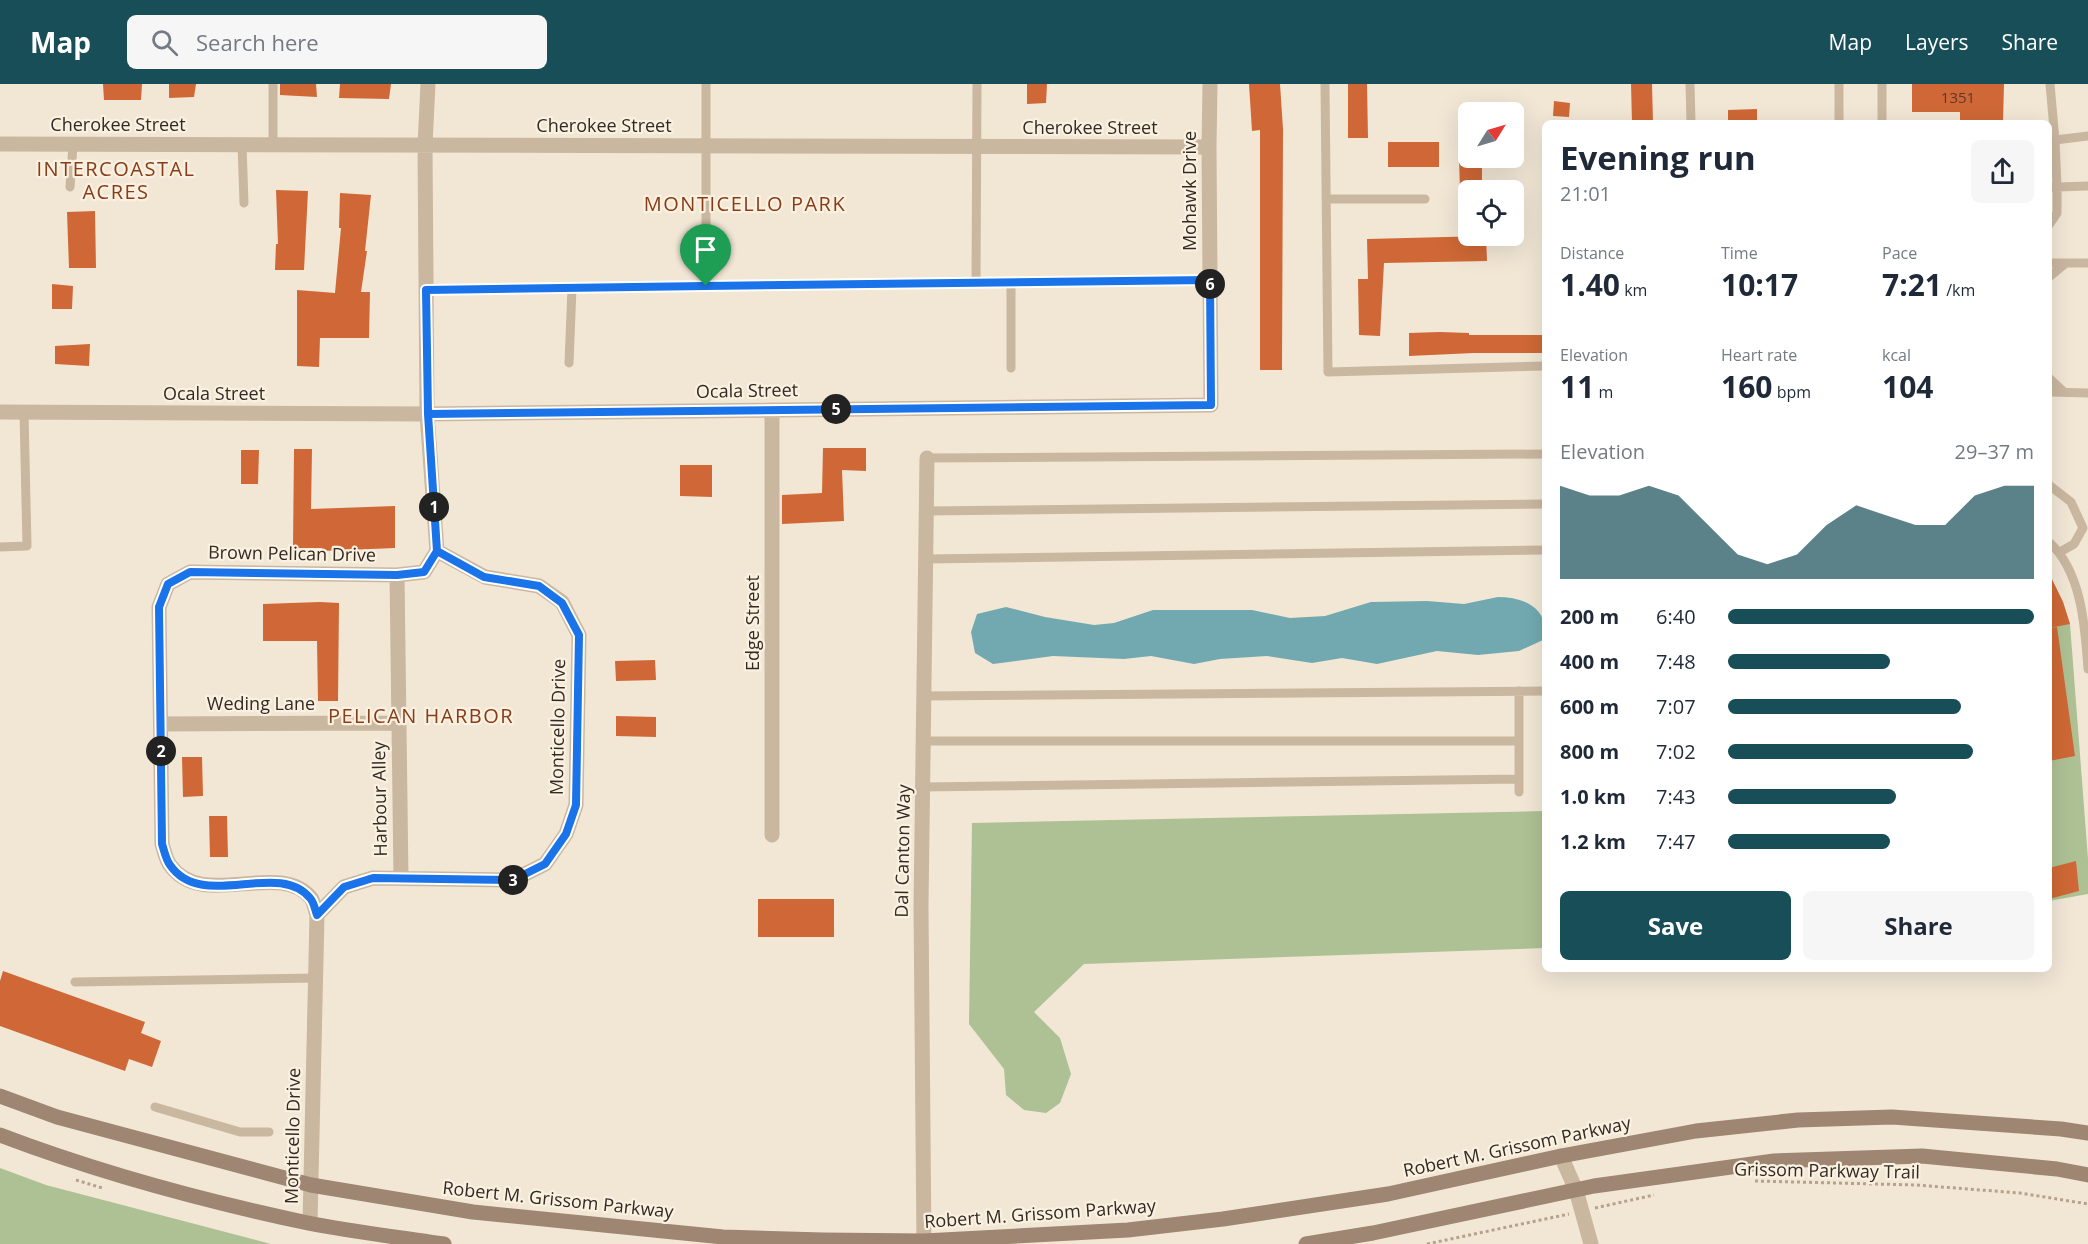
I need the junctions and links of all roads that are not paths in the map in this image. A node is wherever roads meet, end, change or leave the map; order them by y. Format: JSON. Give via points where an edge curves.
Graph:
{"nodes":[{"id":1,"x":273,"y":84,"type":"edge"},
{"id":2,"x":428,"y":84,"type":"edge"},
{"id":3,"x":706,"y":84,"type":"edge"},
{"id":4,"x":977,"y":84,"type":"edge"},
{"id":5,"x":1210,"y":84,"type":"edge"},
{"id":6,"x":1325,"y":84,"type":"edge"},
{"id":7,"x":1690,"y":84,"type":"edge"},
{"id":8,"x":1839,"y":84,"type":"edge"},
{"id":9,"x":1882,"y":84,"type":"edge"},
{"id":10,"x":2050,"y":84,"type":"edge"},
{"id":11,"x":1691,"y":120,"type":"edge"},
{"id":12,"x":1839,"y":120,"type":"edge"},
{"id":13,"x":1882,"y":120,"type":"edge"},
{"id":14,"x":2051,"y":120,"type":"edge"},
{"id":15,"x":2088,"y":136,"type":"edge"},
{"id":16,"x":2052,"y":140,"type":"edge"},
{"id":17,"x":0,"y":144,"type":"edge"},
{"id":18,"x":73,"y":145,"type":"junction"},
{"id":19,"x":242,"y":145,"type":"junction"},
{"id":20,"x":273,"y":145,"type":"junction"},
{"id":21,"x":425,"y":145,"type":"junction"},
{"id":22,"x":705,"y":146,"type":"junction"},
{"id":23,"x":978,"y":147,"type":"junction"},
{"id":24,"x":1209,"y":147,"type":"junction"},
{"id":25,"x":2088,"y":186,"type":"edge"},
{"id":26,"x":70,"y":187,"type":"dead end"},
{"id":27,"x":2053,"y":187,"type":"edge"},
{"id":28,"x":1326,"y":199,"type":"junction"},
{"id":29,"x":1425,"y":199,"type":"dead end"},
{"id":30,"x":244,"y":203,"type":"dead end"},
{"id":31,"x":2052,"y":220,"type":"edge"},
{"id":32,"x":2052,"y":263,"type":"edge"},
{"id":33,"x":2066,"y":263,"type":"junction"},
{"id":34,"x":2088,"y":263,"type":"edge"},
{"id":35,"x":2052,"y":275,"type":"edge"},
{"id":36,"x":1210,"y":280,"type":"junction"},
{"id":37,"x":1011,"y":282,"type":"junction"},
{"id":38,"x":976,"y":283,"type":"junction"},
{"id":39,"x":706,"y":286,"type":"junction"},
{"id":40,"x":572,"y":288,"type":"junction"},
{"id":41,"x":426,"y":290,"type":"junction"},
{"id":42,"x":569,"y":363,"type":"dead end"},
{"id":43,"x":1542,"y":366,"type":"edge"},
{"id":44,"x":1011,"y":368,"type":"dead end"},
{"id":45,"x":2052,"y":381,"type":"edge"},
{"id":46,"x":2052,"y":392,"type":"edge"},
{"id":47,"x":2064,"y":392,"type":"junction"},
{"id":48,"x":2088,"y":393,"type":"edge"},
{"id":49,"x":1211,"y":405,"type":"joint"},
{"id":50,"x":772,"y":410,"type":"junction"},
{"id":51,"x":0,"y":412,"type":"edge"},
{"id":52,"x":24,"y":412,"type":"junction"},
{"id":53,"x":428,"y":414,"type":"junction"},
{"id":54,"x":1542,"y":454,"type":"edge"},
{"id":55,"x":927,"y":458,"type":"joint"},
{"id":56,"x":2052,"y":487,"type":"edge"},
{"id":57,"x":1542,"y":504,"type":"edge"},
{"id":58,"x":926,"y":511,"type":"junction"},
{"id":59,"x":2052,"y":545,"type":"edge"},
{"id":60,"x":0,"y":547,"type":"edge"},
{"id":61,"x":1542,"y":550,"type":"edge"},
{"id":62,"x":437,"y":551,"type":"junction"},
{"id":63,"x":2060,"y":552,"type":"junction"},
{"id":64,"x":925,"y":559,"type":"junction"},
{"id":65,"x":397,"y":575,"type":"junction"},
{"id":66,"x":2088,"y":669,"type":"edge"},
{"id":67,"x":1519,"y":691,"type":"junction"},
{"id":68,"x":1542,"y":691,"type":"edge"},
{"id":69,"x":924,"y":696,"type":"junction"},
{"id":70,"x":399,"y":723,"type":"junction"},
{"id":71,"x":160,"y":724,"type":"junction"},
{"id":72,"x":923,"y":741,"type":"junction"},
{"id":73,"x":1519,"y":741,"type":"junction"},
{"id":74,"x":1519,"y":779,"type":"junction"},
{"id":75,"x":923,"y":787,"type":"junction"},
{"id":76,"x":1519,"y":792,"type":"dead end"},
{"id":77,"x":772,"y":835,"type":"dead end"},
{"id":78,"x":400,"y":878,"type":"junction"},
{"id":79,"x":317,"y":915,"type":"junction"},
{"id":80,"x":316,"y":978,"type":"junction"},
{"id":81,"x":75,"y":982,"type":"dead end"},
{"id":82,"x":0,"y":1096,"type":"edge"},
{"id":83,"x":155,"y":1107,"type":"dead end"},
{"id":84,"x":269,"y":1132,"type":"dead end"},
{"id":85,"x":2088,"y":1133,"type":"edge"},
{"id":86,"x":0,"y":1135,"type":"edge"},
{"id":87,"x":1561,"y":1156,"type":"junction"},
{"id":88,"x":2088,"y":1175,"type":"edge"},
{"id":89,"x":311,"y":1185,"type":"junction"},
{"id":90,"x":1576,"y":1190,"type":"junction"},
{"id":91,"x":310,"y":1223,"type":"junction"},
{"id":92,"x":924,"y":1243,"type":"edge"},
{"id":93,"x":444,"y":1244,"type":"edge"},
{"id":94,"x":1306,"y":1244,"type":"edge"},
{"id":95,"x":1591,"y":1244,"type":"edge"}],
"edges":[{"from":1,"to":20,"type":"lane"},
{"from":2,"to":21,"type":"street"},
{"from":3,"to":22,"type":"lane"},
{"from":4,"to":23,"type":"lane"},
{"from":5,"to":24,"type":"street","name":"Mohawk Drive"},
{"from":6,"to":28,"type":"lane"},
{"from":7,"to":11,"type":"lane"},
{"from":8,"to":12,"type":"lane"},
{"from":9,"to":13,"type":"lane"},
{"from":10,"to":14,"type":"lane"},
{"from":15,"to":16,"type":"lane"},
{"from":16,"to":27,"type":"lane"},
{"from":17,"to":18,"type":"street","name":"Cherokee Street"},
{"from":18,"to":19,"type":"street","name":"Cherokee Street"},
{"from":18,"to":26,"type":"lane"},
{"from":19,"to":20,"type":"street","name":"Cherokee Street"},
{"from":19,"to":30,"type":"lane"},
{"from":20,"to":21,"type":"street","name":"Cherokee Street"},
{"from":21,"to":22,"type":"street","name":"Cherokee Street"},
{"from":21,"to":41,"type":"street"},
{"from":22,"to":23,"type":"street","name":"Cherokee Street"},
{"from":22,"to":39,"type":"lane"},
{"from":23,"to":24,"type":"street","name":"Cherokee Street"},
{"from":23,"to":38,"type":"lane"},
{"from":24,"to":36,"type":"street","name":"Mohawk Drive"},
{"from":25,"to":27,"type":"lane"},
{"from":27,"to":31,"type":"lane","via":[[2057,213]]},
{"from":28,"to":29,"type":"lane"},
{"from":28,"to":43,"type":"lane","via":[[1328,372]]},
{"from":32,"to":33,"type":"lane"},
{"from":33,"to":34,"type":"lane"},
{"from":33,"to":35,"type":"lane"},
{"from":36,"to":37,"type":"lane"},
{"from":36,"to":49,"type":"street","name":"Mohawk Drive"},
{"from":37,"to":38,"type":"lane"},
{"from":37,"to":44,"type":"lane"},
{"from":38,"to":39,"type":"lane"},
{"from":39,"to":40,"type":"lane"},
{"from":40,"to":41,"type":"lane"},
{"from":40,"to":42,"type":"lane"},
{"from":41,"to":53,"type":"street"},
{"from":45,"to":47,"type":"lane"},
{"from":46,"to":47,"type":"lane"},
{"from":47,"to":48,"type":"lane"},
{"from":49,"to":50,"type":"street","name":"Ocala Street"},
{"from":50,"to":53,"type":"street","name":"Ocala Street"},
{"from":50,"to":77,"type":"street","name":"Edge Street"},
{"from":51,"to":52,"type":"street","name":"Ocala Street"},
{"from":52,"to":53,"type":"street","name":"Ocala Street"},
{"from":52,"to":60,"type":"lane","via":[[27,546]]},
{"from":53,"to":62,"type":"street"},
{"from":54,"to":55,"type":"lane"},
{"from":55,"to":58,"type":"street","name":"Dal Canton Way"},
{"from":56,"to":63,"type":"lane","via":[[2071,502],[2083,528],[2074,544]]},
{"from":57,"to":58,"type":"lane"},
{"from":58,"to":64,"type":"street","name":"Dal Canton Way"},
{"from":59,"to":63,"type":"lane"},
{"from":61,"to":64,"type":"lane"},
{"from":62,"to":65,"type":"street","name":"Brown Pelican Drive","via":[[424,572]]},
{"from":62,"to":78,"type":"street","name":"Monticello Drive","via":[[484,577],[539,586],[562,603],[579,635],[576,805],[566,834],[545,864],[513,880]]},
{"from":63,"to":66,"type":"lane","via":[[2078,596]]},
{"from":64,"to":69,"type":"street","name":"Dal Canton Way"},
{"from":65,"to":70,"type":"street","name":"Harbour Alley"},
{"from":65,"to":71,"type":"street","name":"Brown Pelican Drive","via":[[190,572],[168,584],[159,607]]},
{"from":67,"to":68,"type":"lane"},
{"from":67,"to":69,"type":"lane"},
{"from":67,"to":73,"type":"lane"},
{"from":69,"to":72,"type":"street","name":"Dal Canton Way"},
{"from":70,"to":71,"type":"street","name":"Weding Lane"},
{"from":70,"to":78,"type":"street","name":"Harbour Alley"},
{"from":71,"to":79,"type":"street","name":"Brown Pelican Drive","via":[[162,844],[169,865],[185,880],[203,885],[290,883],[311,898]]},
{"from":72,"to":73,"type":"lane"},
{"from":72,"to":75,"type":"street","name":"Dal Canton Way"},
{"from":73,"to":74,"type":"lane"},
{"from":74,"to":75,"type":"lane"},
{"from":74,"to":76,"type":"lane"},
{"from":75,"to":92,"type":"street","name":"Dal Canton Way"},
{"from":78,"to":79,"type":"street","name":"Monticello Drive","via":[[373,878],[344,887]]},
{"from":79,"to":80,"type":"street","name":"Monticello Drive"},
{"from":80,"to":81,"type":"lane"},
{"from":80,"to":89,"type":"street","name":"Monticello Drive"},
{"from":82,"to":89,"type":"main road","name":"Robert M. Grissom Parkway","via":[[57,1117]]},
{"from":83,"to":84,"type":"lane","via":[[240,1132]]},
{"from":85,"to":87,"type":"main road","name":"Robert M. Grissom Parkway","via":[[1892,1117],[1798,1120],[1696,1131]]},
{"from":86,"to":91,"type":"main road","via":[[184,1194]]},
{"from":87,"to":90,"type":"street"},
{"from":87,"to":92,"type":"main road","name":"Robert M. Grissom Parkway","via":[[1388,1194],[1223,1219],[1128,1230]]},
{"from":88,"to":90,"type":"main road","via":[[1910,1157],[1774,1161]]},
{"from":89,"to":91,"type":"street","name":"Monticello Drive"},
{"from":89,"to":92,"type":"main road","name":"Robert M. Grissom Parkway","via":[[473,1212],[655,1231],[734,1238]]},
{"from":90,"to":94,"type":"main road"},
{"from":90,"to":95,"type":"street"},
{"from":91,"to":93,"type":"main road"}]}
